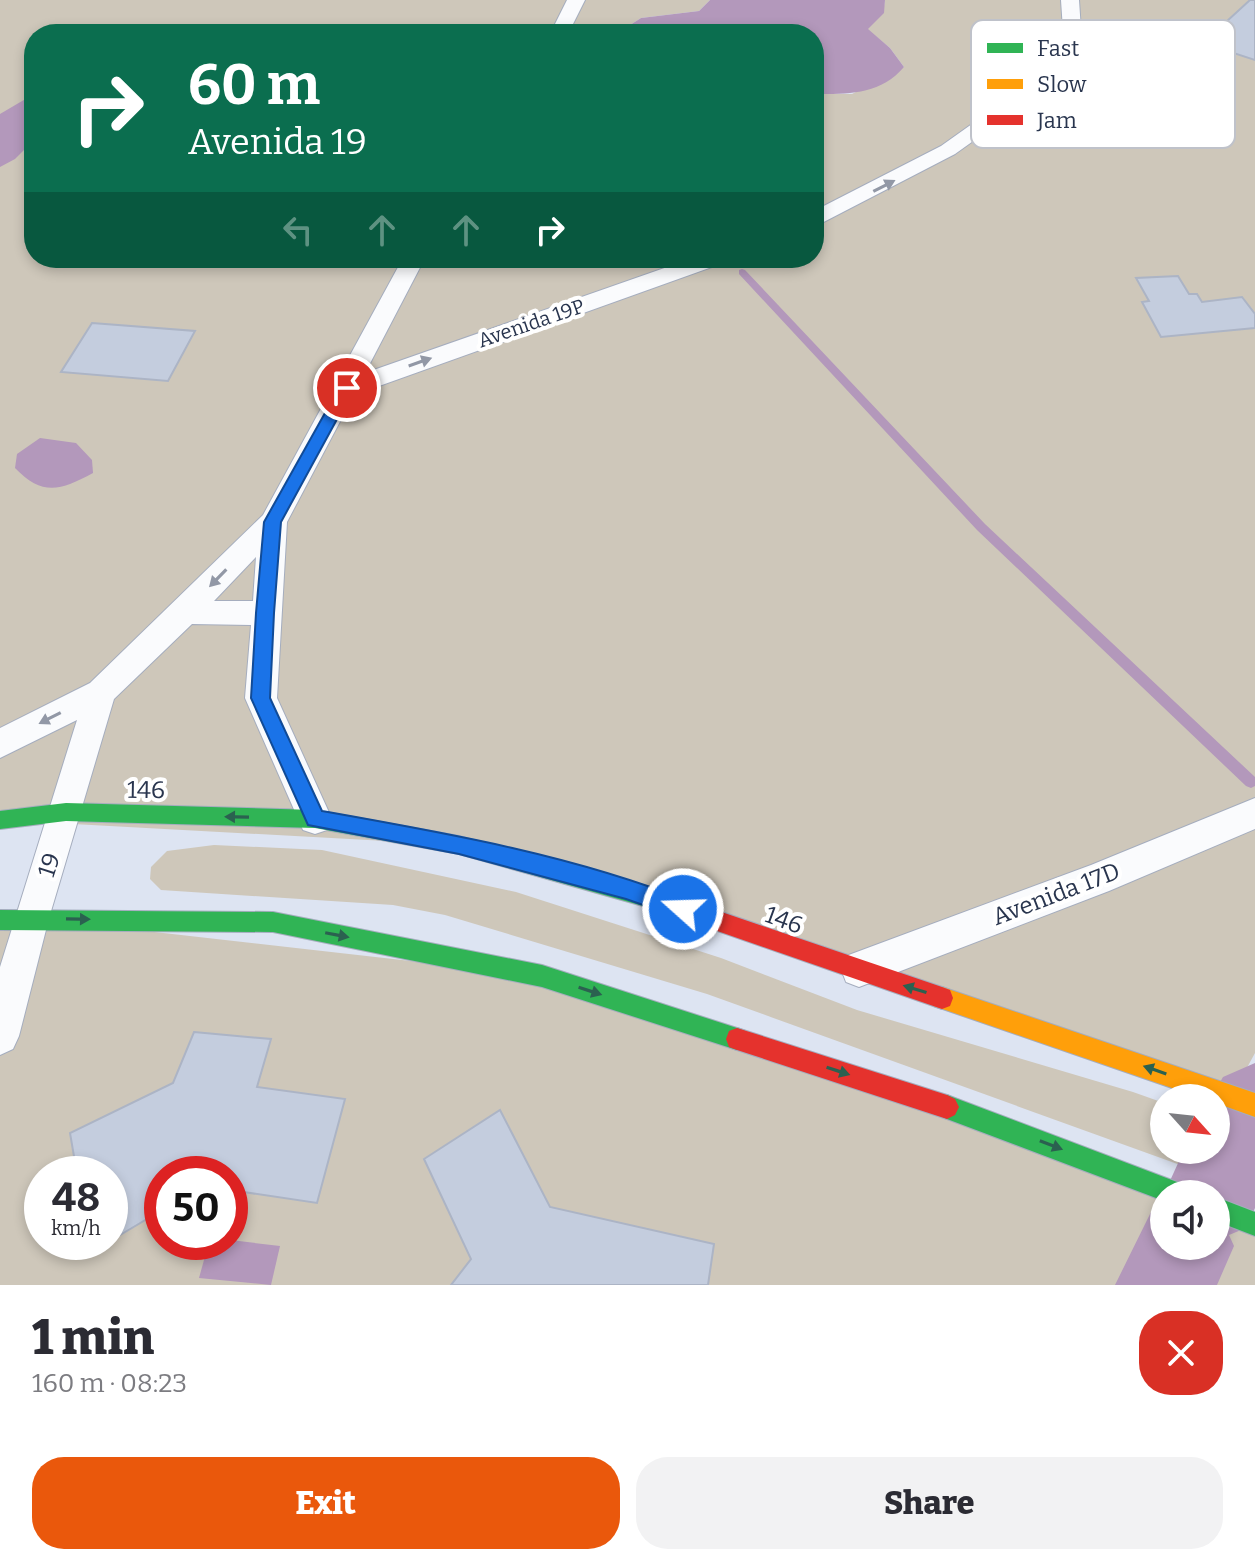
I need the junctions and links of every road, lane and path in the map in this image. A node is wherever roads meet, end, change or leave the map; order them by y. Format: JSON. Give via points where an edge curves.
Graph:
{"nodes":[{"id":1,"x":576,"y":0,"type":"edge"},
{"id":2,"x":1070,"y":0,"type":"edge"},
{"id":3,"x":1071,"y":20,"type":"edge"},
{"id":4,"x":564,"y":24,"type":"edge"},
{"id":5,"x":971,"y":134,"type":"edge"},
{"id":6,"x":824,"y":215,"type":"edge"},
{"id":7,"x":409,"y":268,"type":"edge"},
{"id":8,"x":687,"y":268,"type":"edge"},
{"id":9,"x":347,"y":388,"type":"junction"},
{"id":10,"x":273,"y":522,"type":"junction"},
{"id":11,"x":185,"y":612,"type":"junction"},
{"id":12,"x":265,"y":613,"type":"junction"},
{"id":13,"x":101,"y":692,"type":"junction"},
{"id":14,"x":0,"y":744,"type":"edge"},
{"id":15,"x":66,"y":812,"type":"junction"},
{"id":16,"x":1255,"y":813,"type":"edge"},
{"id":17,"x":315,"y":819,"type":"junction"},
{"id":18,"x":0,"y":820,"type":"edge"},
{"id":19,"x":16,"y":919,"type":"edge"},
{"id":20,"x":855,"y":970,"type":"junction"},
{"id":21,"x":0,"y":1036,"type":"edge"},
{"id":22,"x":1255,"y":1105,"type":"edge"},
{"id":23,"x":1150,"y":1184,"type":"edge"},
{"id":24,"x":1230,"y":1214,"type":"edge"},
{"id":25,"x":1255,"y":1224,"type":"edge"}],
"edges":[{"from":1,"to":4,"type":"street"},
{"from":3,"to":2,"type":"street","one_way":true},
{"from":6,"to":5,"type":"street","one_way":true},
{"from":7,"to":9,"type":"street"},
{"from":9,"to":8,"type":"street","name":"Avenida 19P","one_way":true},
{"from":9,"to":10,"type":"street"},
{"from":10,"to":11,"type":"street","one_way":true},
{"from":10,"to":12,"type":"street"},
{"from":11,"to":12,"type":"street"},
{"from":11,"to":13,"type":"street"},
{"from":12,"to":17,"type":"street","via":[[261,698]]},
{"from":13,"to":14,"type":"street","one_way":true},
{"from":13,"to":15,"type":"street","name":"19"},
{"from":17,"to":15,"type":"main road","name":"146","one_way":true},
{"from":15,"to":18,"type":"main road","name":"146"},
{"from":15,"to":19,"type":"street","name":"19"},
{"from":16,"to":20,"type":"street","name":"Avenida 17D"},
{"from":17,"to":20,"type":"main road","name":"146","via":[[459,845],[626,889]]},
{"from":19,"to":21,"type":"street","name":"19"},
{"from":19,"to":23,"type":"main road","one_way":true,"via":[[273,922],[542,976],[978,1117]]},
{"from":22,"to":20,"type":"main road","name":"146","one_way":true},
{"from":24,"to":25,"type":"main road"}]}
